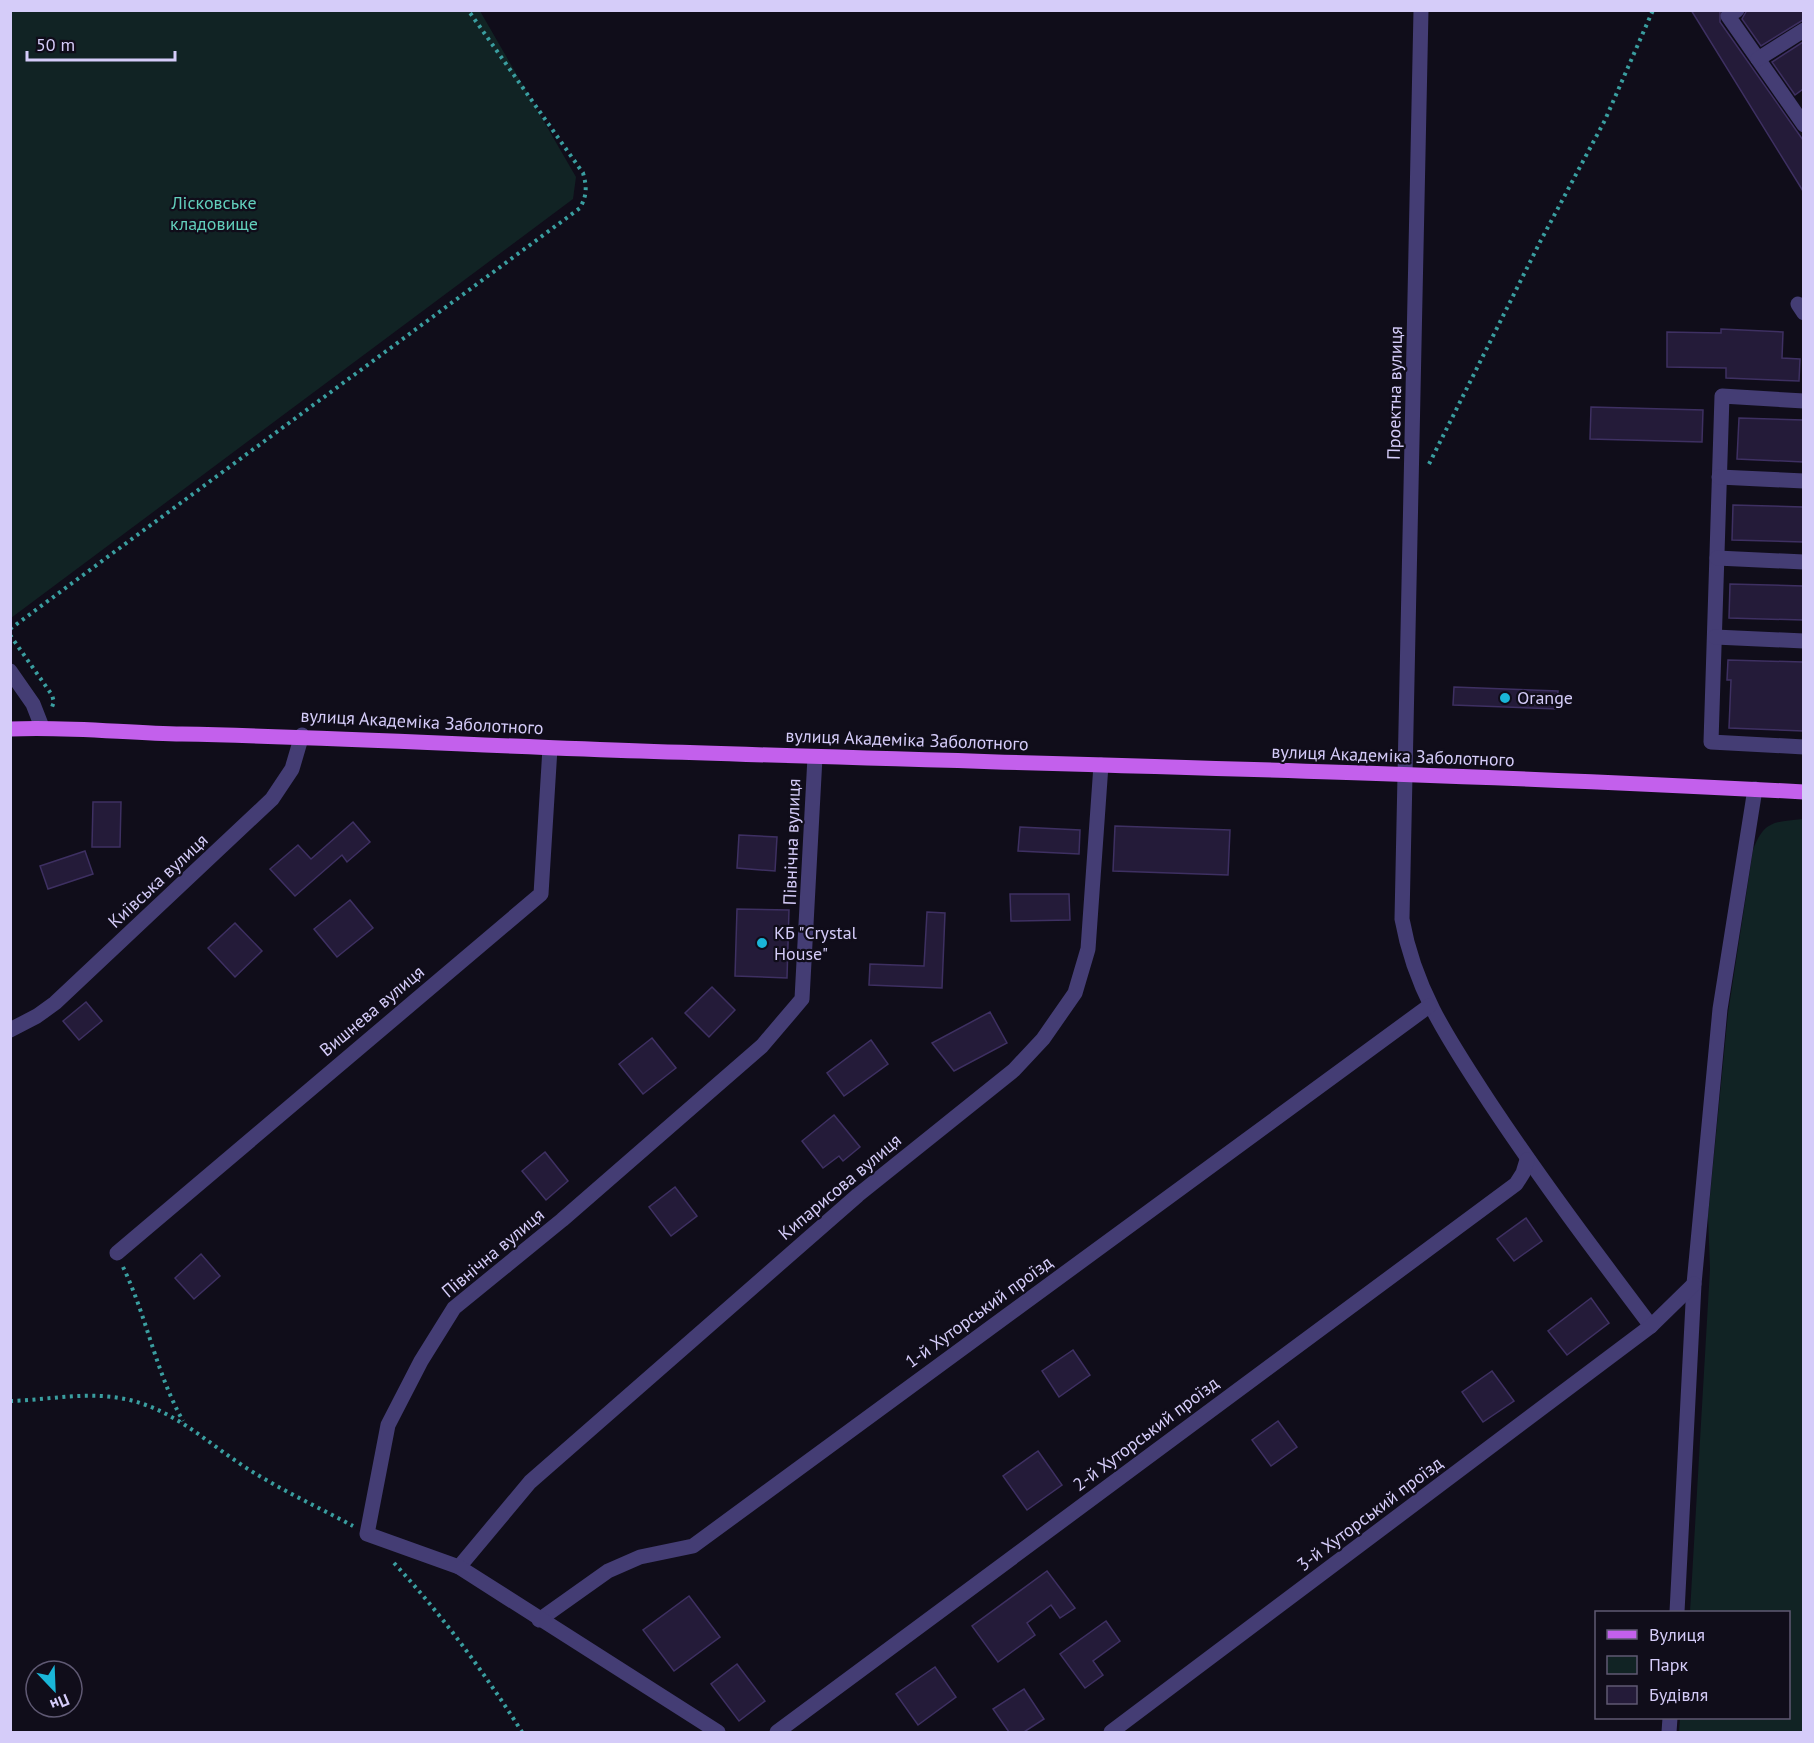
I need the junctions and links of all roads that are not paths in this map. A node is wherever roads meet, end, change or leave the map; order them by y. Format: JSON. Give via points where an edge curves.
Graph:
{"nodes":[{"id":1,"x":1421,"y":10,"type":"edge"},
{"id":2,"x":1737,"y":10,"type":"edge"},
{"id":3,"x":1803,"y":30,"type":"edge"},
{"id":4,"x":1758,"y":59,"type":"junction"},
{"id":5,"x":1797,"y":104,"type":"edge"},
{"id":6,"x":1803,"y":125,"type":"edge"},
{"id":7,"x":1803,"y":401,"type":"edge"},
{"id":8,"x":1719,"y":477,"type":"junction"},
{"id":9,"x":1803,"y":481,"type":"edge"},
{"id":10,"x":1717,"y":558,"type":"junction"},
{"id":11,"x":1803,"y":562,"type":"edge"},
{"id":12,"x":1714,"y":637,"type":"junction"},
{"id":13,"x":1803,"y":641,"type":"edge"},
{"id":14,"x":10,"y":671,"type":"edge"},
{"id":15,"x":42,"y":727,"type":"junction"},
{"id":16,"x":10,"y":729,"type":"edge"},
{"id":17,"x":302,"y":735,"type":"junction"},
{"id":18,"x":1803,"y":747,"type":"edge"},
{"id":19,"x":550,"y":748,"type":"junction"},
{"id":20,"x":815,"y":757,"type":"junction"},
{"id":21,"x":1101,"y":765,"type":"junction"},
{"id":22,"x":1405,"y":776,"type":"junction"},
{"id":23,"x":1755,"y":789,"type":"junction"},
{"id":24,"x":1803,"y":792,"type":"edge"},
{"id":25,"x":1429,"y":1006,"type":"junction"},
{"id":26,"x":10,"y":1030,"type":"edge"},
{"id":27,"x":1527,"y":1160,"type":"junction"},
{"id":28,"x":117,"y":1252,"type":"road end"},
{"id":29,"x":1694,"y":1284,"type":"junction"},
{"id":30,"x":1651,"y":1326,"type":"junction"},
{"id":31,"x":459,"y":1567,"type":"junction"},
{"id":32,"x":1677,"y":1611,"type":"edge"},
{"id":33,"x":539,"y":1620,"type":"junction"},
{"id":34,"x":718,"y":1732,"type":"edge"},
{"id":35,"x":777,"y":1732,"type":"edge"},
{"id":36,"x":1111,"y":1732,"type":"edge"}],
"edges":[{"from":1,"to":22,"type":"street","name":"Проектна вулиця"},
{"from":2,"to":4,"type":"street","via":[[1728,16]]},
{"from":3,"to":4,"type":"street"},
{"from":4,"to":5,"type":"street"},
{"from":5,"to":6,"type":"street"},
{"from":7,"to":8,"type":"street","via":[[1722,396]]},
{"from":8,"to":9,"type":"street"},
{"from":8,"to":10,"type":"street"},
{"from":10,"to":11,"type":"street"},
{"from":10,"to":12,"type":"street"},
{"from":12,"to":13,"type":"street"},
{"from":12,"to":18,"type":"street","via":[[1711,742]]},
{"from":14,"to":15,"type":"street","via":[[33,704]]},
{"from":15,"to":16,"type":"main road","name":"вулиця Академіка Заболотного"},
{"from":15,"to":17,"type":"main road","name":"вулиця Академіка Заболотного"},
{"from":17,"to":19,"type":"main road","name":"вулиця Академіка Заболотного"},
{"from":17,"to":26,"type":"street","name":"Київська вулиця","via":[[285,783],[272,799],[55,1003]]},
{"from":19,"to":20,"type":"main road","name":"вулиця Академіка Заболотного"},
{"from":19,"to":28,"type":"street","name":"Вишнева вулиця","via":[[541,894]]},
{"from":20,"to":21,"type":"main road","name":"вулиця Академіка Заболотного"},
{"from":20,"to":31,"type":"street","name":"Північна вулиця","via":[[802,999],[753,1053],[562,1220],[454,1308],[388,1425],[367,1534]]},
{"from":21,"to":22,"type":"main road","name":"вулиця Академіка Заболотного"},
{"from":21,"to":31,"type":"street","name":"Кипарисова вулиця","via":[[1088,949],[1075,993],[1043,1039],[1014,1070],[858,1195],[530,1482]]},
{"from":22,"to":23,"type":"main road","name":"вулиця Академіка Заболотного"},
{"from":22,"to":25,"type":"street","name":"Проектна вулиця","via":[[1402,920],[1412,964]]},
{"from":23,"to":24,"type":"main road","name":"вулиця Академіка Заболотного"},
{"from":23,"to":29,"type":"street","via":[[1719,1009]]},
{"from":25,"to":27,"type":"street","name":"Проектна вулиця"},
{"from":25,"to":33,"type":"street","name":"1-й Хуторський проїзд","via":[[693,1546],[640,1557],[608,1571]]},
{"from":27,"to":30,"type":"street","name":"Проектна вулиця"},
{"from":27,"to":35,"type":"street","name":"2-й Хуторський проїзд","via":[[1516,1184]]},
{"from":29,"to":30,"type":"street","name":"3-й Хуторський проїзд"},
{"from":29,"to":32,"type":"street"},
{"from":30,"to":36,"type":"street","name":"3-й Хуторський проїзд"},
{"from":31,"to":33,"type":"street"},
{"from":33,"to":34,"type":"street"}]}
